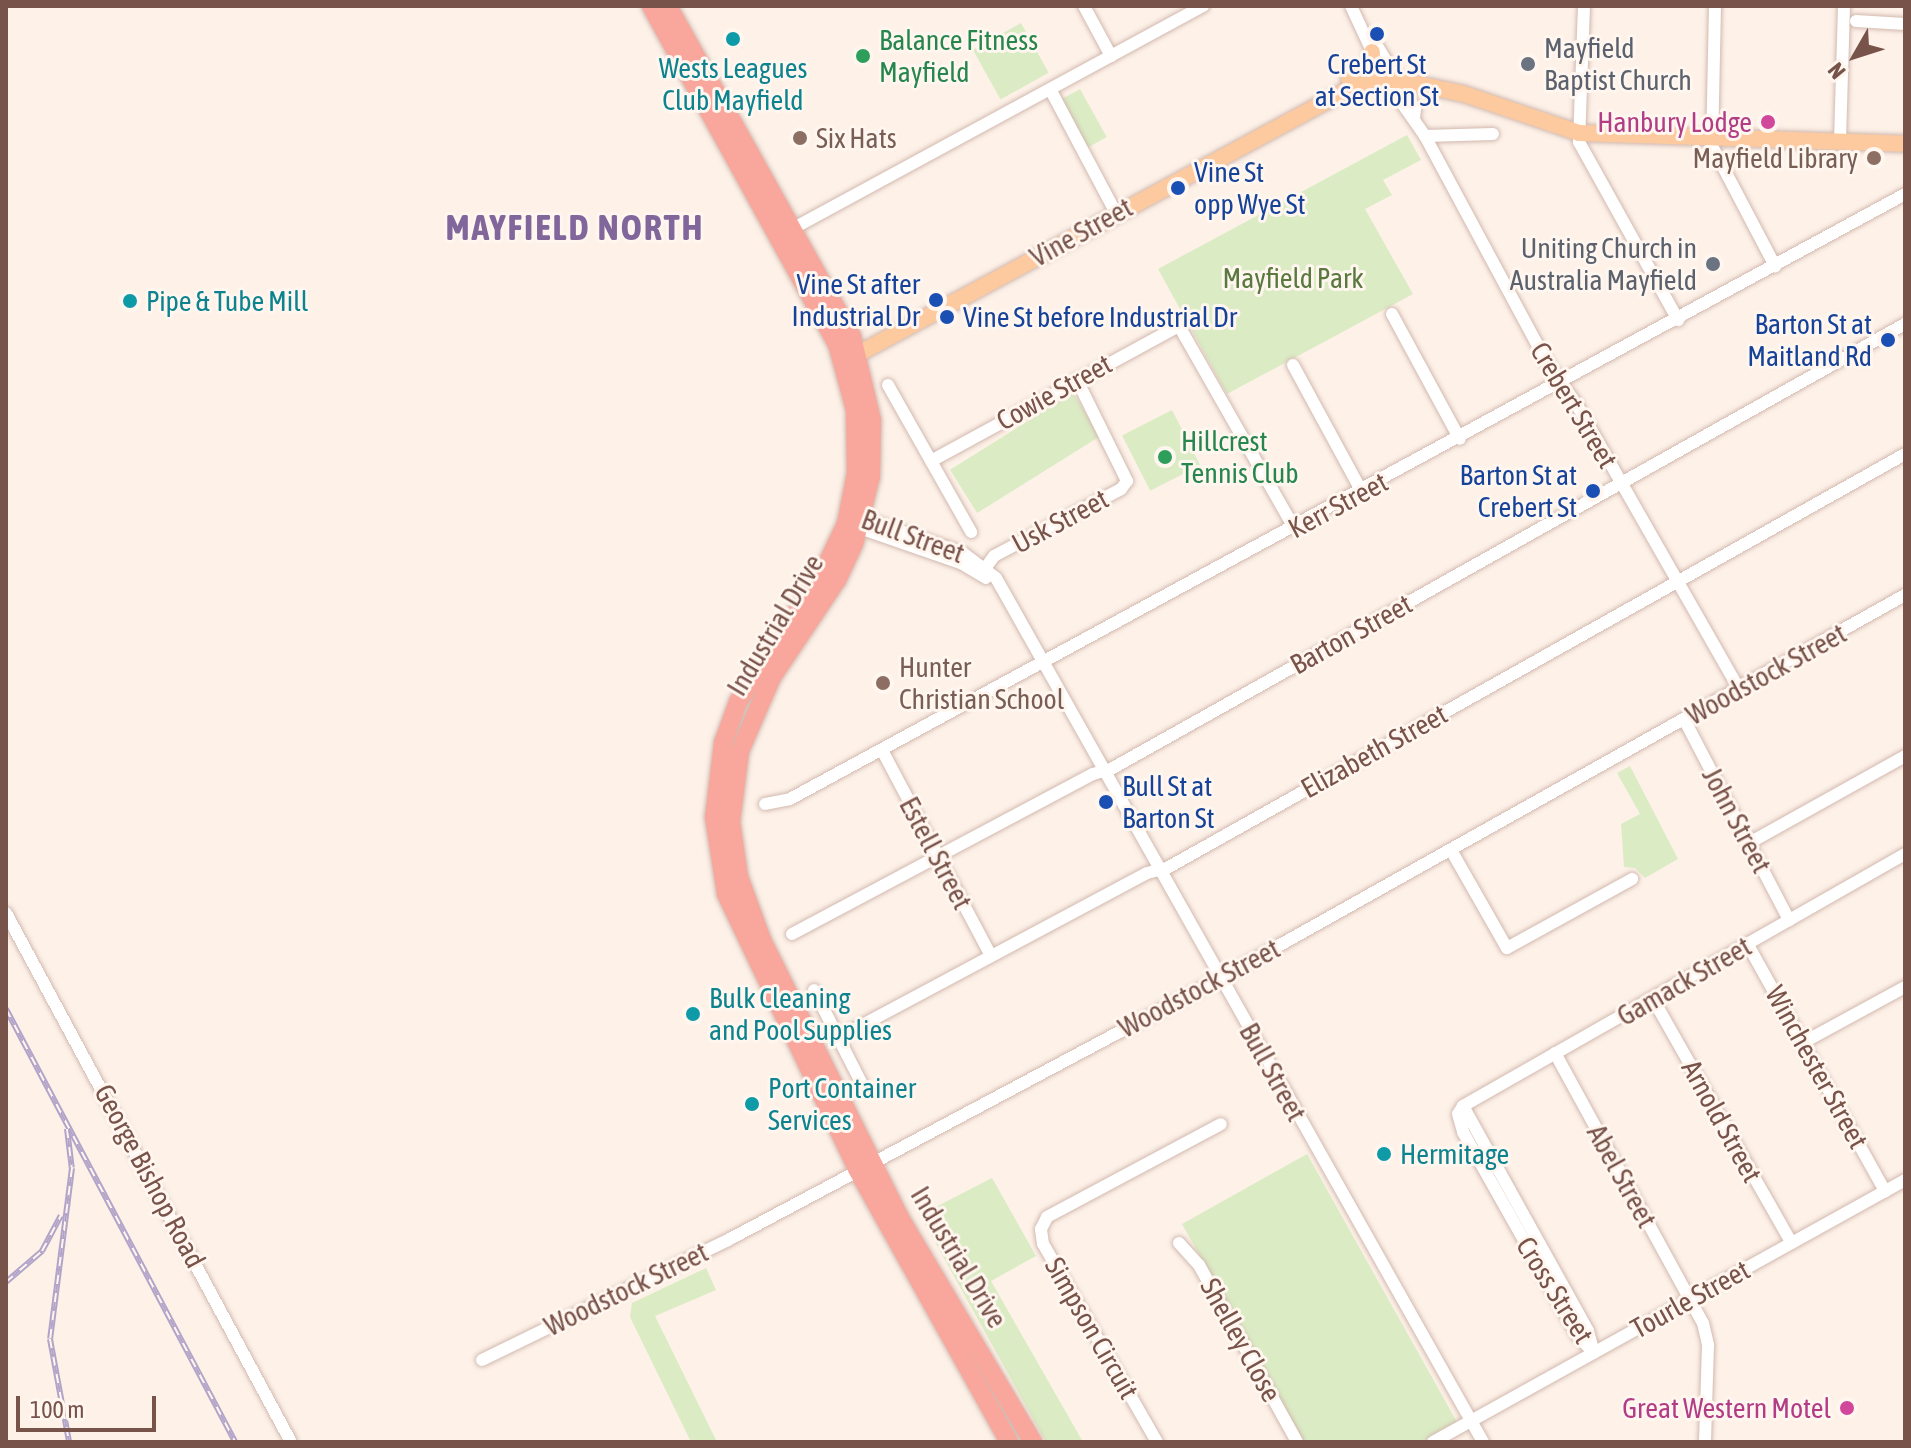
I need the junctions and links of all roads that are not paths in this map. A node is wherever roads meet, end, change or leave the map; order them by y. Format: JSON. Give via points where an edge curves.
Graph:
{"nodes":[{"id":1,"x":651,"y":6,"type":"edge"},
{"id":2,"x":668,"y":6,"type":"edge"},
{"id":3,"x":1084,"y":6,"type":"edge"},
{"id":4,"x":1203,"y":6,"type":"edge"},
{"id":5,"x":1584,"y":6,"type":"edge"},
{"id":6,"x":1715,"y":6,"type":"edge"},
{"id":7,"x":1844,"y":6,"type":"edge"},
{"id":8,"x":1856,"y":21,"type":"dead end"},
{"id":9,"x":1905,"y":24,"type":"edge"},
{"id":10,"x":1372,"y":52,"type":"junction"},
{"id":11,"x":1111,"y":56,"type":"junction"},
{"id":12,"x":1395,"y":85,"type":"junction"},
{"id":13,"x":1050,"y":89,"type":"junction"},
{"id":14,"x":1319,"y":102,"type":"junction"},
{"id":15,"x":1579,"y":133,"type":"junction"},
{"id":16,"x":1493,"y":134,"type":"dead end"},
{"id":17,"x":1425,"y":136,"type":"junction"},
{"id":18,"x":1712,"y":137,"type":"junction"},
{"id":19,"x":1840,"y":141,"type":"junction"},
{"id":20,"x":1905,"y":144,"type":"edge"},
{"id":21,"x":1905,"y":194,"type":"edge"},
{"id":22,"x":1116,"y":213,"type":"junction"},
{"id":23,"x":792,"y":229,"type":"junction"},
{"id":24,"x":1775,"y":266,"type":"junction"},
{"id":25,"x":1392,"y":314,"type":"dead end"},
{"id":26,"x":1678,"y":320,"type":"junction"},
{"id":27,"x":1905,"y":324,"type":"edge"},
{"id":28,"x":852,"y":358,"type":"junction"},
{"id":29,"x":1293,"y":365,"type":"dead end"},
{"id":30,"x":1077,"y":380,"type":"junction"},
{"id":31,"x":1562,"y":384,"type":"junction"},
{"id":32,"x":888,"y":385,"type":"dead end"},
{"id":33,"x":1460,"y":439,"type":"junction"},
{"id":34,"x":1905,"y":454,"type":"edge"},
{"id":35,"x":931,"y":461,"type":"junction"},
{"id":36,"x":1621,"y":483,"type":"junction"},
{"id":37,"x":1362,"y":492,"type":"junction"},
{"id":38,"x":855,"y":521,"type":"junction"},
{"id":39,"x":1294,"y":528,"type":"junction"},
{"id":40,"x":971,"y":532,"type":"dead end"},
{"id":41,"x":983,"y":570,"type":"junction"},
{"id":42,"x":1677,"y":581,"type":"junction"},
{"id":43,"x":1905,"y":595,"type":"edge"},
{"id":44,"x":1041,"y":664,"type":"junction"},
{"id":45,"x":1739,"y":689,"type":"junction"},
{"id":46,"x":1684,"y":719,"type":"junction"},
{"id":47,"x":882,"y":750,"type":"junction"},
{"id":48,"x":1905,"y":756,"type":"edge"},
{"id":49,"x":1102,"y":772,"type":"junction"},
{"id":50,"x":765,"y":804,"type":"dead end"},
{"id":51,"x":1749,"y":843,"type":"junction"},
{"id":52,"x":1451,"y":850,"type":"junction"},
{"id":53,"x":1905,"y":854,"type":"edge"},
{"id":54,"x":938,"y":855,"type":"junction"},
{"id":55,"x":1159,"y":870,"type":"junction"},
{"id":56,"x":1632,"y":879,"type":"dead end"},
{"id":57,"x":6,"y":913,"type":"edge"},
{"id":58,"x":1789,"y":920,"type":"junction"},
{"id":59,"x":792,"y":934,"type":"dead end"},
{"id":60,"x":1748,"y":945,"type":"junction"},
{"id":61,"x":991,"y":956,"type":"junction"},
{"id":62,"x":1221,"y":978,"type":"junction"},
{"id":63,"x":1905,"y":987,"type":"edge"},
{"id":64,"x":814,"y":990,"type":"dead end"},
{"id":65,"x":1653,"y":999,"type":"junction"},
{"id":66,"x":838,"y":1038,"type":"junction"},
{"id":67,"x":1804,"y":1042,"type":"junction"},
{"id":68,"x":1555,"y":1053,"type":"junction"},
{"id":69,"x":863,"y":1086,"type":"dead end"},
{"id":70,"x":1463,"y":1106,"type":"joint"},
{"id":71,"x":1221,"y":1124,"type":"dead end"},
{"id":72,"x":864,"y":1165,"type":"junction"},
{"id":73,"x":1905,"y":1180,"type":"edge"},
{"id":74,"x":1885,"y":1191,"type":"junction"},
{"id":75,"x":1791,"y":1242,"type":"junction"},
{"id":76,"x":1179,"y":1243,"type":"dead end"},
{"id":77,"x":1690,"y":1299,"type":"junction"},
{"id":78,"x":1594,"y":1353,"type":"junction"},
{"id":79,"x":482,"y":1360,"type":"dead end"},
{"id":80,"x":1471,"y":1421,"type":"junction"},
{"id":81,"x":291,"y":1442,"type":"edge"},
{"id":82,"x":1009,"y":1442,"type":"edge"},
{"id":83,"x":1033,"y":1442,"type":"edge"},
{"id":84,"x":1157,"y":1442,"type":"edge"},
{"id":85,"x":1297,"y":1442,"type":"edge"},
{"id":86,"x":1433,"y":1442,"type":"edge"},
{"id":87,"x":1483,"y":1442,"type":"edge"},
{"id":88,"x":1705,"y":1442,"type":"edge"}],
"edges":[{"from":1,"to":28,"type":"highway","name":"Industrial Drive"},
{"from":2,"to":23,"type":"highway","name":"Industrial Drive"},
{"from":3,"to":11,"type":"street"},
{"from":4,"to":11,"type":"street"},
{"from":5,"to":15,"type":"street"},
{"from":6,"to":18,"type":"street"},
{"from":7,"to":19,"type":"street"},
{"from":8,"to":9,"type":"street"},
{"from":10,"to":12,"type":"street","name":"Crebert Street"},
{"from":10,"to":12,"type":"street","name":"Crebert Street","via":[[1351,6]]},
{"from":10,"to":14,"type":"main road","via":[[1371,66]]},
{"from":11,"to":13,"type":"street"},
{"from":12,"to":14,"type":"main road","name":"Vine Street","via":[[1364,81]]},
{"from":12,"to":15,"type":"main road","name":"Vine Street","via":[[1464,94]]},
{"from":12,"to":17,"type":"street","name":"Crebert Street"},
{"from":13,"to":22,"type":"street"},
{"from":13,"to":23,"type":"street"},
{"from":14,"to":22,"type":"main road","name":"Vine Street"},
{"from":15,"to":18,"type":"main road"},
{"from":15,"to":26,"type":"street"},
{"from":16,"to":17,"type":"street"},
{"from":17,"to":31,"type":"street","name":"Crebert Street"},
{"from":18,"to":19,"type":"main road"},
{"from":18,"to":24,"type":"street","via":[[1715,156]]},
{"from":19,"to":20,"type":"main road"},
{"from":21,"to":24,"type":"street","name":"Kerr Street"},
{"from":22,"to":28,"type":"main road","name":"Vine Street"},
{"from":23,"to":28,"type":"highway","name":"Industrial Drive"},
{"from":24,"to":26,"type":"street","name":"Kerr Street"},
{"from":25,"to":33,"type":"street"},
{"from":26,"to":31,"type":"street","name":"Kerr Street"},
{"from":27,"to":36,"type":"street","name":"Barton Street"},
{"from":28,"to":38,"type":"highway","name":"Industrial Drive"},
{"from":29,"to":37,"type":"street"},
{"from":30,"to":35,"type":"street","name":"Cowie Street"},
{"from":30,"to":39,"type":"street","name":"Cowie Street","via":[[1179,326]]},
{"from":30,"to":41,"type":"street","name":"Usk Street","via":[[1127,481]]},
{"from":31,"to":33,"type":"street","name":"Kerr Street"},
{"from":31,"to":36,"type":"street","name":"Crebert Street"},
{"from":32,"to":35,"type":"street","name":"Bull Street"},
{"from":33,"to":37,"type":"street","name":"Kerr Street"},
{"from":34,"to":42,"type":"street","name":"Elizabeth Street"},
{"from":35,"to":40,"type":"street","name":"Bull Street"},
{"from":36,"to":42,"type":"street","name":"Crebert Street"},
{"from":36,"to":49,"type":"street","name":"Barton Street"},
{"from":37,"to":39,"type":"street","name":"Kerr Street"},
{"from":38,"to":41,"type":"street","name":"Bull Street"},
{"from":38,"to":72,"type":"highway","name":"Industrial Drive","via":[[738,702],[721,752],[714,817],[733,915]]},
{"from":39,"to":44,"type":"street","name":"Kerr Street"},
{"from":41,"to":44,"type":"street","name":"Bull Street","via":[[1005,597]]},
{"from":42,"to":45,"type":"street","name":"Crebert Street"},
{"from":42,"to":55,"type":"street","name":"Elizabeth Street"},
{"from":43,"to":45,"type":"street","name":"Woodstock Street"},
{"from":44,"to":47,"type":"street","name":"Kerr Street"},
{"from":44,"to":49,"type":"street","name":"Bull Street"},
{"from":45,"to":46,"type":"street","name":"Woodstock Street"},
{"from":46,"to":51,"type":"street","name":"John Street"},
{"from":46,"to":52,"type":"street","name":"Woodstock Street"},
{"from":47,"to":50,"type":"street","name":"Kerr Street","via":[[790,799]]},
{"from":47,"to":54,"type":"street","name":"Estell Street"},
{"from":48,"to":51,"type":"street"},
{"from":49,"to":54,"type":"street","name":"Barton Street"},
{"from":49,"to":55,"type":"street","name":"Bull Street"},
{"from":51,"to":58,"type":"street","name":"John Street"},
{"from":52,"to":56,"type":"street","via":[[1507,948]]},
{"from":52,"to":62,"type":"street","name":"Woodstock Street"},
{"from":53,"to":58,"type":"street","name":"Gamack Street"},
{"from":54,"to":59,"type":"street","name":"Barton Street"},
{"from":54,"to":61,"type":"street","name":"Estell Street"},
{"from":55,"to":61,"type":"street","name":"Elizabeth Street"},
{"from":55,"to":62,"type":"street","name":"Bull Street"},
{"from":57,"to":81,"type":"street","name":"George Bishop Road"},
{"from":58,"to":60,"type":"street","name":"Gamack Street"},
{"from":60,"to":65,"type":"street","name":"Gamack Street"},
{"from":60,"to":67,"type":"street","name":"Winchester Street"},
{"from":61,"to":66,"type":"street","name":"Elizabeth Street"},
{"from":62,"to":72,"type":"street","name":"Woodstock Street"},
{"from":62,"to":80,"type":"street","name":"Bull Street"},
{"from":63,"to":67,"type":"street"},
{"from":64,"to":66,"type":"street"},
{"from":65,"to":68,"type":"street","name":"Gamack Street"},
{"from":65,"to":75,"type":"street","name":"Arnold Street"},
{"from":66,"to":69,"type":"street"},
{"from":67,"to":74,"type":"street","name":"Winchester Street"},
{"from":68,"to":70,"type":"street","name":"Gamack Street"},
{"from":68,"to":77,"type":"street","name":"Abel Street"},
{"from":70,"to":78,"type":"street","name":"Cross Street","via":[[1588,1331]]},
{"from":71,"to":84,"type":"street","name":"Simpson Circuit","via":[[1047,1217],[1041,1229],[1043,1244]]},
{"from":72,"to":79,"type":"street","name":"Woodstock Street","via":[[704,1253]]},
{"from":72,"to":82,"type":"highway","name":"Industrial Drive"},
{"from":72,"to":83,"type":"highway","name":"Industrial Drive"},
{"from":73,"to":74,"type":"street","name":"Tourle Street"},
{"from":74,"to":75,"type":"street","name":"Tourle Street"},
{"from":75,"to":77,"type":"street","name":"Tourle Street"},
{"from":76,"to":85,"type":"street","name":"Shelley Close","via":[[1199,1265]]},
{"from":77,"to":78,"type":"street","name":"Tourle Street"},
{"from":77,"to":88,"type":"street","name":"Abel Street","via":[[1708,1345]]},
{"from":78,"to":80,"type":"street","name":"Tourle Street"},
{"from":80,"to":86,"type":"street","name":"Tourle Street"},
{"from":80,"to":87,"type":"street","name":"Bull Street"}]}
